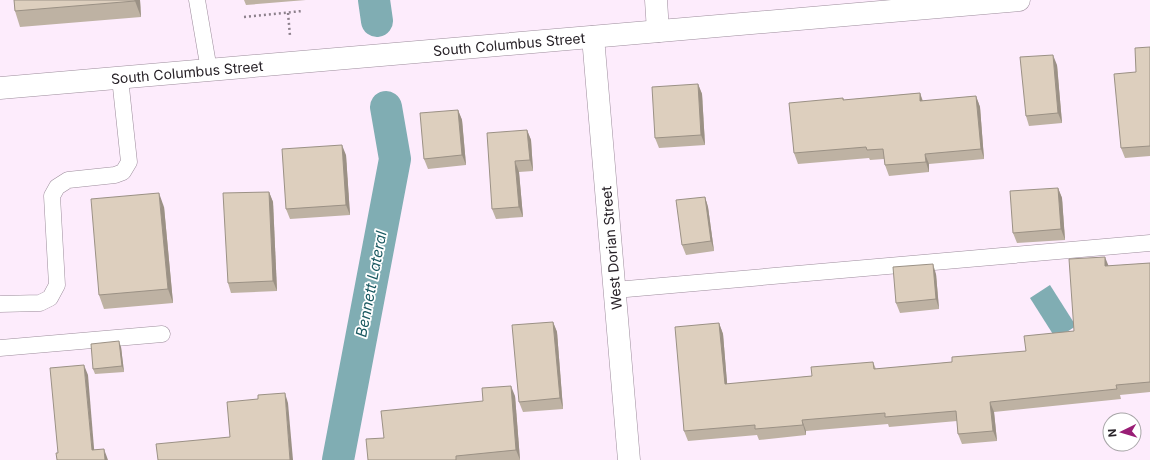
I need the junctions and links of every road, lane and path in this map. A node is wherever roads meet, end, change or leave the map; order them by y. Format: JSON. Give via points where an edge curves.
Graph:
{"nodes":[{"id":1,"x":197,"y":0,"type":"edge"},
{"id":2,"x":656,"y":0,"type":"edge"},
{"id":3,"x":1019,"y":0,"type":"edge"},
{"id":4,"x":302,"y":11,"type":"dead end"},
{"id":5,"x":288,"y":13,"type":"junction"},
{"id":6,"x":244,"y":17,"type":"dead end"},
{"id":7,"x":658,"y":31,"type":"junction"},
{"id":8,"x":593,"y":37,"type":"junction"},
{"id":9,"x":290,"y":39,"type":"dead end"},
{"id":10,"x":209,"y":70,"type":"junction"},
{"id":11,"x":120,"y":78,"type":"junction"},
{"id":12,"x":0,"y":88,"type":"edge"},
{"id":13,"x":1150,"y":243,"type":"edge"},
{"id":14,"x":615,"y":290,"type":"junction"},
{"id":15,"x":0,"y":304,"type":"edge"},
{"id":16,"x":162,"y":334,"type":"dead end"},
{"id":17,"x":0,"y":348,"type":"edge"},
{"id":18,"x":629,"y":460,"type":"edge"}],
"edges":[{"from":1,"to":10,"type":"lane"},
{"from":2,"to":7,"type":"street"},
{"from":3,"to":7,"type":"street","name":"South Columbus Street"},
{"from":4,"to":5,"type":"path"},
{"from":5,"to":6,"type":"path"},
{"from":5,"to":9,"type":"path"},
{"from":7,"to":8,"type":"street","name":"South Columbus Street"},
{"from":8,"to":10,"type":"street","name":"South Columbus Street"},
{"from":8,"to":14,"type":"street","name":"West Dorian Street"},
{"from":10,"to":11,"type":"street","name":"South Columbus Street"},
{"from":11,"to":12,"type":"street","name":"South Columbus Street"},
{"from":11,"to":15,"type":"lane","via":[[129,162],[123,172],[115,175],[68,180],[56,187],[52,196],[57,285],[50,298],[40,303]]},
{"from":13,"to":14,"type":"lane"},
{"from":14,"to":18,"type":"street","name":"West Dorian Street"},
{"from":16,"to":17,"type":"lane"}]}
